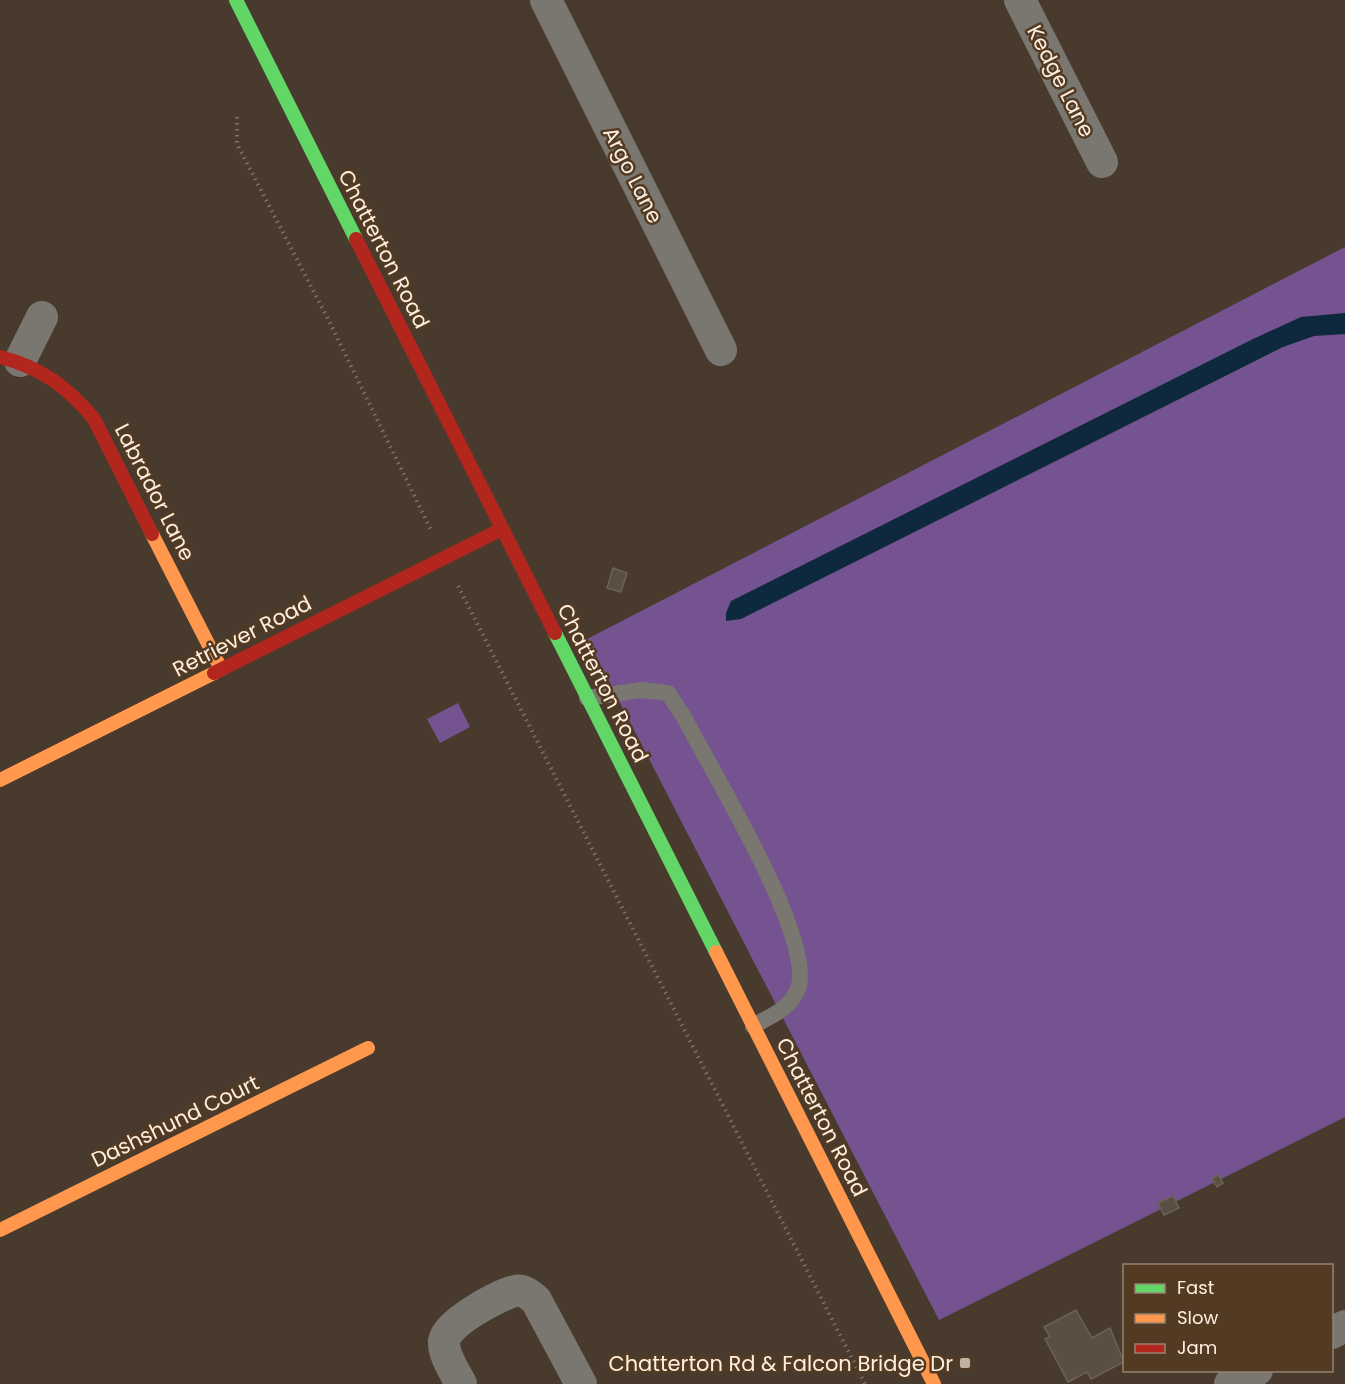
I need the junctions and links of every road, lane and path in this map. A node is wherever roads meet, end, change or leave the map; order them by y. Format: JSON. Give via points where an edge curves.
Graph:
{"nodes":[{"id":1,"x":236,"y":0,"type":"edge"},
{"id":2,"x":546,"y":0,"type":"edge"},
{"id":3,"x":1020,"y":0,"type":"edge"},
{"id":4,"x":237,"y":117,"type":"dead end"},
{"id":5,"x":1102,"y":162,"type":"dead end"},
{"id":6,"x":42,"y":317,"type":"dead end"},
{"id":7,"x":721,"y":350,"type":"dead end"},
{"id":8,"x":10,"y":359,"type":"edge"},
{"id":9,"x":502,"y":529,"type":"junction"},
{"id":10,"x":431,"y":531,"type":"dead end"},
{"id":11,"x":456,"y":582,"type":"dead end"},
{"id":12,"x":221,"y":669,"type":"junction"},
{"id":13,"x":587,"y":698,"type":"junction"},
{"id":14,"x":0,"y":780,"type":"edge"},
{"id":15,"x":753,"y":1026,"type":"junction"},
{"id":16,"x":368,"y":1048,"type":"dead end"},
{"id":17,"x":0,"y":1230,"type":"edge"},
{"id":18,"x":1255,"y":1372,"type":"edge"},
{"id":19,"x":461,"y":1384,"type":"edge"},
{"id":20,"x":581,"y":1384,"type":"edge"},
{"id":21,"x":865,"y":1384,"type":"edge"},
{"id":22,"x":934,"y":1384,"type":"edge"},
{"id":23,"x":1230,"y":1384,"type":"edge"}],
"edges":[{"from":1,"to":9,"type":"main road","name":"Chatterton Road"},
{"from":2,"to":7,"type":"street","name":"Argo Lane"},
{"from":3,"to":5,"type":"street","name":"Kedge Lane"},
{"from":4,"to":10,"type":"path","via":[[237,144]]},
{"from":6,"to":8,"type":"street"},
{"from":8,"to":12,"type":"main road","name":"Labrador Lane","via":[[56,379],[94,419]]},
{"from":9,"to":12,"type":"main road","name":"Retriever Road"},
{"from":9,"to":13,"type":"main road","name":"Chatterton Road"},
{"from":11,"to":21,"type":"path"},
{"from":12,"to":14,"type":"main road","name":"Retriever Road"},
{"from":13,"to":15,"type":"main road","name":"Chatterton Road"},
{"from":13,"to":15,"type":"lane","via":[[641,690],[668,693],[783,908],[801,966],[799,987],[790,1004]]},
{"from":15,"to":22,"type":"main road","name":"Chatterton Road"},
{"from":16,"to":17,"type":"main road","name":"Dashshund Court"},
{"from":18,"to":23,"type":"street"},
{"from":19,"to":20,"type":"street","via":[[448,1358],[444,1341],[448,1330],[458,1320],[516,1290],[536,1300]]}]}
